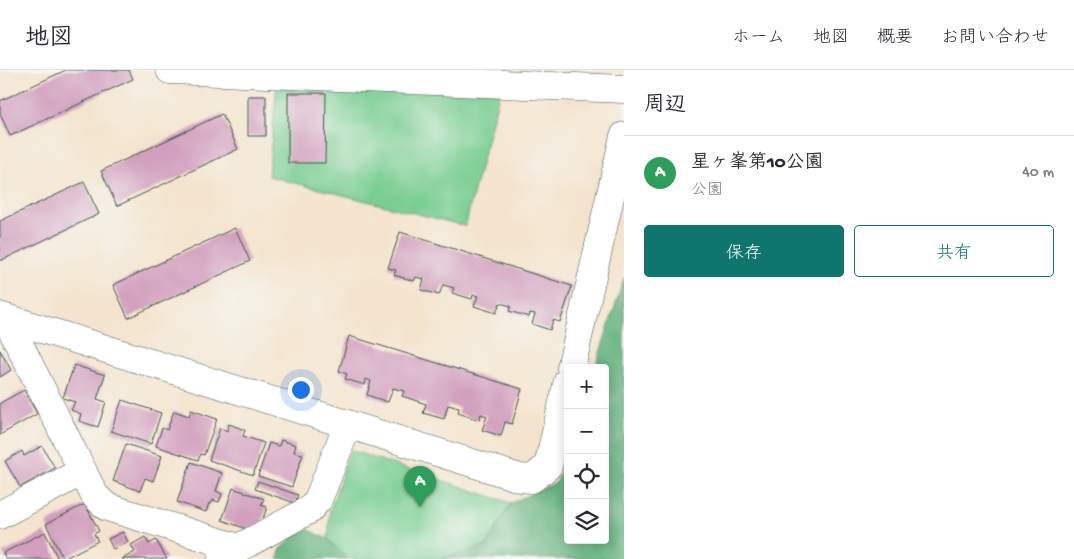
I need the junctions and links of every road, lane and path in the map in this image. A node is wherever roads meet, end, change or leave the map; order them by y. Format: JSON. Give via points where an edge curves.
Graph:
{"nodes":[{"id":1,"x":170,"y":70,"type":"edge"},
{"id":2,"x":624,"y":89,"type":"edge"},
{"id":3,"x":624,"y":136,"type":"edge"},
{"id":4,"x":3,"y":317,"type":"edge"},
{"id":5,"x":572,"y":364,"type":"edge"},
{"id":6,"x":564,"y":398,"type":"edge"},
{"id":7,"x":348,"y":424,"type":"junction"},
{"id":8,"x":82,"y":471,"type":"junction"},
{"id":9,"x":0,"y":515,"type":"edge"},
{"id":10,"x":229,"y":553,"type":"edge"}],
"edges":[{"from":1,"to":2,"type":"street"},
{"from":3,"to":5,"type":"street"},
{"from":4,"to":7,"type":"street"},
{"from":4,"to":8,"type":"street"},
{"from":6,"to":7,"type":"street","via":[[548,466],[532,479]]},
{"from":7,"to":10,"type":"street","via":[[318,500],[310,510]]},
{"from":8,"to":9,"type":"street"},
{"from":8,"to":10,"type":"street","via":[[95,496],[108,507]]}]}
